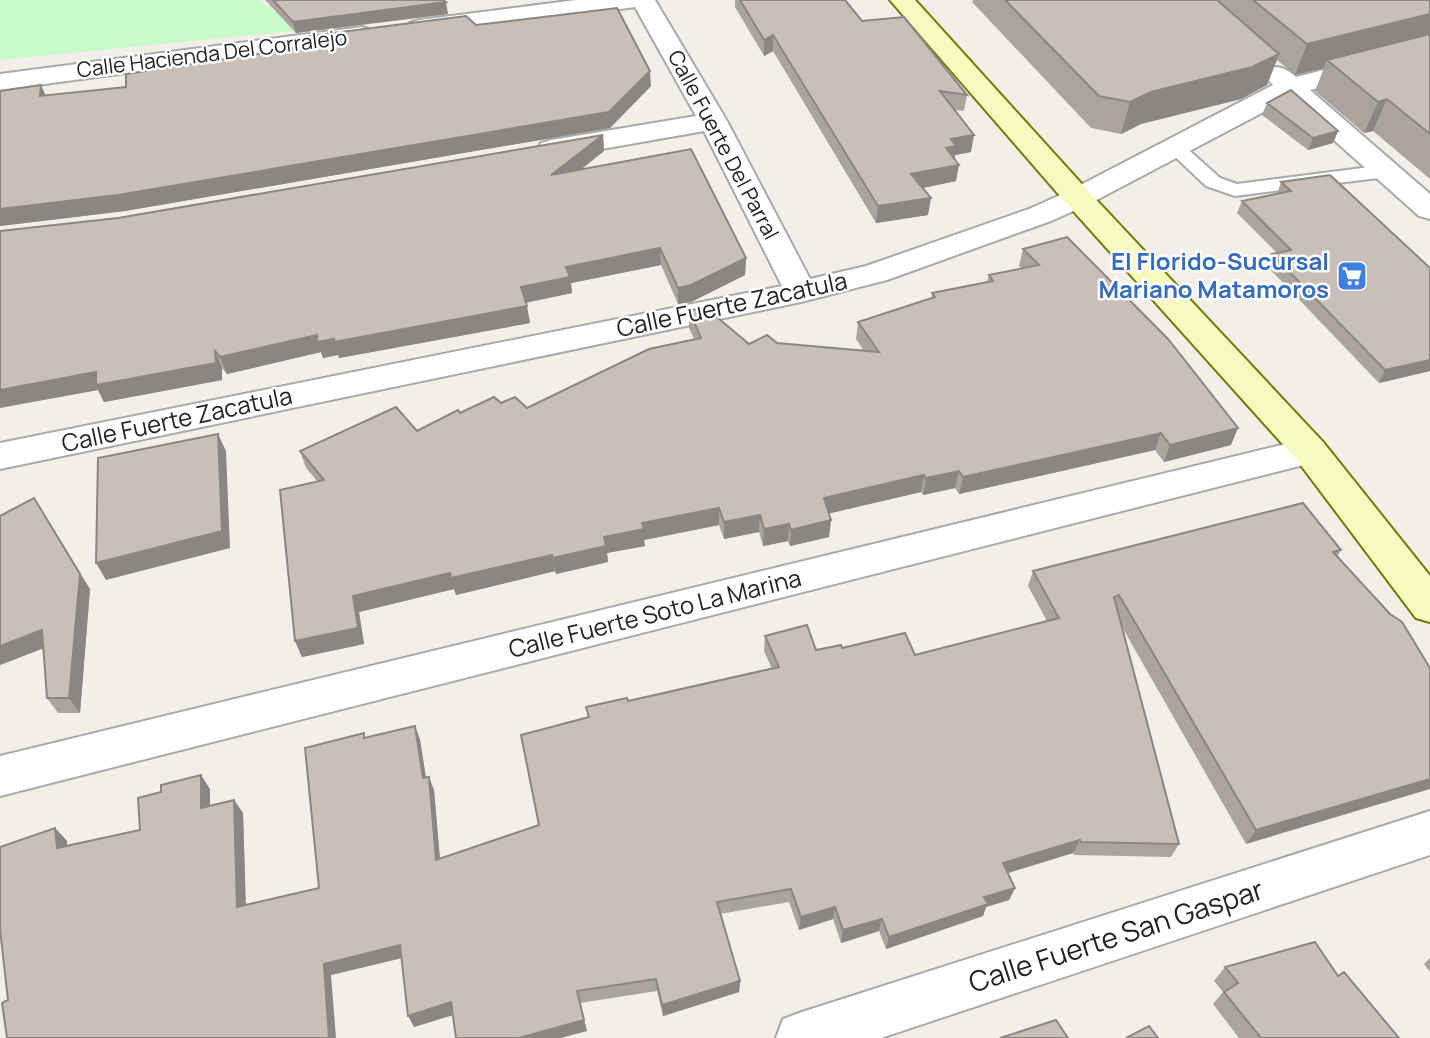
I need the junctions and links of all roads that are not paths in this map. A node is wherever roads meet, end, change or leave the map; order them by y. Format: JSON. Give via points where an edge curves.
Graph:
{"nodes":[{"id":1,"x":632,"y":0,"type":"edge"},
{"id":2,"x":642,"y":0,"type":"edge"},
{"id":3,"x":902,"y":0,"type":"edge"},
{"id":4,"x":1430,"y":51,"type":"edge"},
{"id":5,"x":1260,"y":61,"type":"edge"},
{"id":6,"x":0,"y":82,"type":"edge"},
{"id":7,"x":1290,"y":87,"type":"junction"},
{"id":8,"x":713,"y":121,"type":"junction"},
{"id":9,"x":1175,"y":147,"type":"junction"},
{"id":10,"x":522,"y":154,"type":"edge"},
{"id":11,"x":1386,"y":171,"type":"junction"},
{"id":12,"x":1078,"y":198,"type":"junction"},
{"id":13,"x":1430,"y":211,"type":"edge"},
{"id":14,"x":801,"y":292,"type":"junction"},
{"id":15,"x":1310,"y":451,"type":"junction"},
{"id":16,"x":0,"y":456,"type":"edge"},
{"id":17,"x":1430,"y":606,"type":"edge"},
{"id":18,"x":0,"y":776,"type":"edge"},
{"id":19,"x":1430,"y":834,"type":"edge"},
{"id":20,"x":802,"y":1038,"type":"edge"}],
"edges":[{"from":1,"to":6,"type":"street","name":"Calle Hacienda Del Corralejo"},
{"from":2,"to":8,"type":"street","name":"Calle Fuerte Del Parral"},
{"from":3,"to":12,"type":"main road"},
{"from":4,"to":7,"type":"street","name":"Calle Fuerte Zacatula"},
{"from":5,"to":7,"type":"street"},
{"from":7,"to":9,"type":"street","name":"Calle Fuerte Zacatula"},
{"from":7,"to":11,"type":"street"},
{"from":8,"to":10,"type":"street"},
{"from":8,"to":14,"type":"street","name":"Calle Fuerte Del Parral"},
{"from":9,"to":11,"type":"lane","via":[[1213,182],[1235,190]]},
{"from":9,"to":12,"type":"street","name":"Calle Fuerte Zacatula"},
{"from":11,"to":13,"type":"street"},
{"from":12,"to":14,"type":"street","name":"Calle Fuerte Zacatula","via":[[876,273]]},
{"from":12,"to":15,"type":"main road"},
{"from":14,"to":16,"type":"street","name":"Calle Fuerte Zacatula"},
{"from":15,"to":17,"type":"main road"},
{"from":15,"to":18,"type":"street","name":"Calle Fuerte Soto La Marina"},
{"from":19,"to":20,"type":"street","name":"Calle Fuerte San Gaspar"}]}
